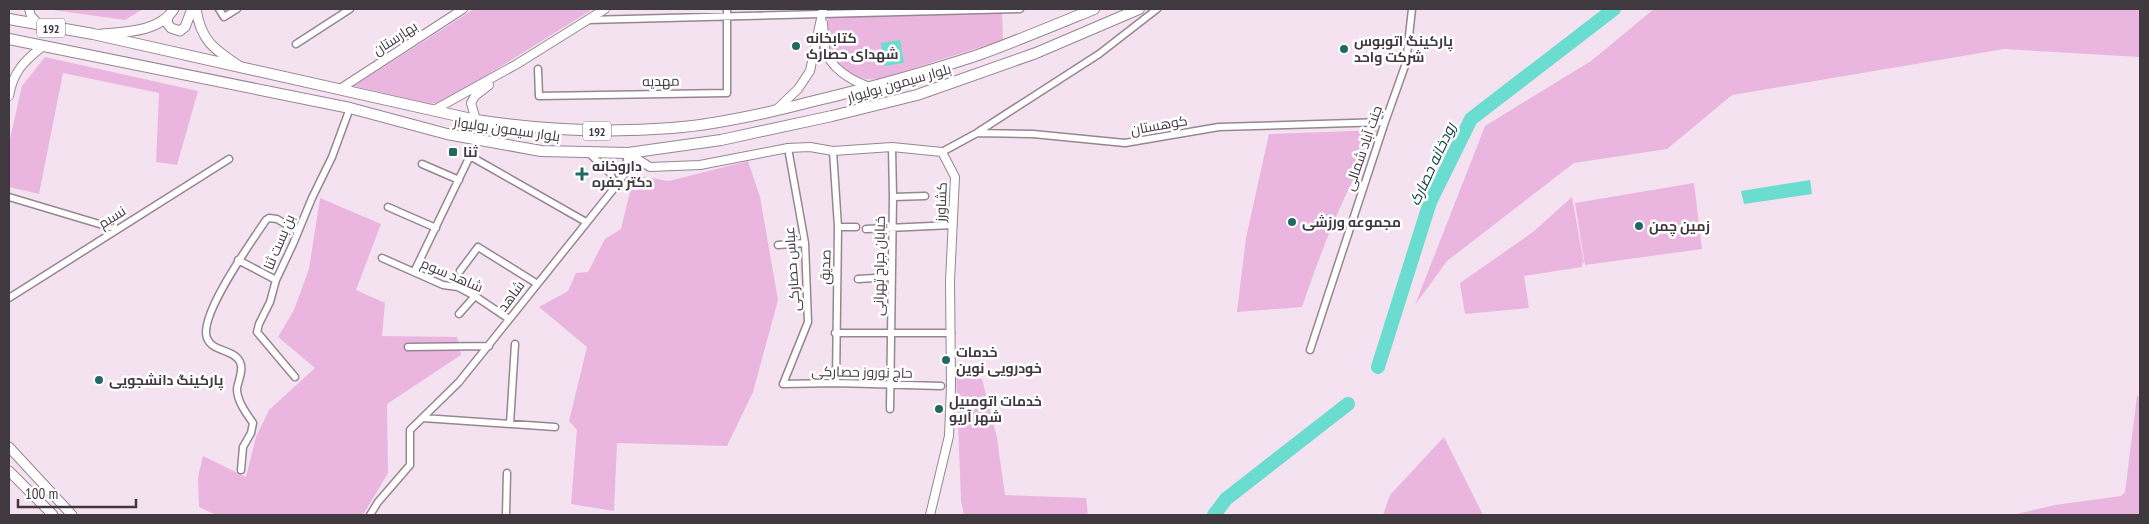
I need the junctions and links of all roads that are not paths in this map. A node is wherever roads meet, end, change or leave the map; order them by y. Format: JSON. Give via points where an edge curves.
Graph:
{"nodes":[{"id":1,"x":29,"y":9,"type":"edge"},
{"id":2,"x":192,"y":9,"type":"edge"},
{"id":3,"x":196,"y":9,"type":"edge"},
{"id":4,"x":219,"y":9,"type":"edge"},
{"id":5,"x":237,"y":9,"type":"edge"},
{"id":6,"x":350,"y":9,"type":"edge"},
{"id":7,"x":463,"y":9,"type":"edge"},
{"id":8,"x":605,"y":9,"type":"edge"},
{"id":9,"x":1020,"y":9,"type":"edge"},
{"id":10,"x":1094,"y":9,"type":"edge"},
{"id":11,"x":1139,"y":9,"type":"edge"},
{"id":12,"x":1157,"y":9,"type":"edge"},
{"id":13,"x":1412,"y":9,"type":"edge"},
{"id":14,"x":727,"y":12,"type":"edge"},
{"id":15,"x":823,"y":12,"type":"edge"},
{"id":16,"x":171,"y":13,"type":"edge"},
{"id":17,"x":9,"y":19,"type":"edge"},
{"id":18,"x":586,"y":20,"type":"junction"},
{"id":19,"x":41,"y":26,"type":"junction"},
{"id":20,"x":93,"y":34,"type":"junction"},
{"id":21,"x":9,"y":39,"type":"edge"},
{"id":22,"x":296,"y":44,"type":"dead end"},
{"id":23,"x":42,"y":46,"type":"junction"},
{"id":24,"x":517,"y":64,"type":"junction"},
{"id":25,"x":240,"y":66,"type":"junction"},
{"id":26,"x":538,"y":69,"type":"dead end"},
{"id":27,"x":871,"y":87,"type":"junction"},
{"id":28,"x":340,"y":89,"type":"junction"},
{"id":29,"x":9,"y":96,"type":"edge"},
{"id":30,"x":350,"y":108,"type":"junction"},
{"id":31,"x":434,"y":110,"type":"junction"},
{"id":32,"x":775,"y":111,"type":"junction"},
{"id":33,"x":476,"y":120,"type":"junction"},
{"id":34,"x":1385,"y":122,"type":"junction"},
{"id":35,"x":977,"y":133,"type":"junction"},
{"id":36,"x":892,"y":147,"type":"junction"},
{"id":37,"x":788,"y":148,"type":"junction"},
{"id":38,"x":833,"y":151,"type":"junction"},
{"id":39,"x":588,"y":152,"type":"junction"},
{"id":40,"x":628,"y":152,"type":"junction"},
{"id":41,"x":942,"y":152,"type":"junction"},
{"id":42,"x":229,"y":159,"type":"dead end"},
{"id":43,"x":422,"y":164,"type":"dead end"},
{"id":44,"x":459,"y":180,"type":"junction"},
{"id":45,"x":616,"y":186,"type":"junction"},
{"id":46,"x":925,"y":196,"type":"dead end"},
{"id":47,"x":9,"y":197,"type":"edge"},
{"id":48,"x":893,"y":197,"type":"junction"},
{"id":49,"x":388,"y":207,"type":"dead end"},
{"id":50,"x":586,"y":222,"type":"junction"},
{"id":51,"x":953,"y":225,"type":"junction"},
{"id":52,"x":838,"y":227,"type":"junction"},
{"id":53,"x":856,"y":227,"type":"dead end"},
{"id":54,"x":892,"y":227,"type":"junction"},
{"id":55,"x":436,"y":228,"type":"junction"},
{"id":56,"x":866,"y":228,"type":"dead end"},
{"id":57,"x":116,"y":229,"type":"junction"},
{"id":58,"x":297,"y":231,"type":"junction"},
{"id":59,"x":805,"y":243,"type":"junction"},
{"id":60,"x":778,"y":245,"type":"dead end"},
{"id":61,"x":382,"y":258,"type":"dead end"},
{"id":62,"x":238,"y":260,"type":"junction"},
{"id":63,"x":460,"y":270,"type":"dead end"},
{"id":64,"x":414,"y":272,"type":"junction"},
{"id":65,"x":892,"y":277,"type":"junction"},
{"id":66,"x":858,"y":279,"type":"dead end"},
{"id":67,"x":276,"y":280,"type":"junction"},
{"id":68,"x":536,"y":283,"type":"junction"},
{"id":69,"x":475,"y":296,"type":"junction"},
{"id":70,"x":9,"y":298,"type":"edge"},
{"id":71,"x":459,"y":314,"type":"dead end"},
{"id":72,"x":509,"y":319,"type":"junction"},
{"id":73,"x":835,"y":333,"type":"junction"},
{"id":74,"x":891,"y":333,"type":"junction"},
{"id":75,"x":951,"y":333,"type":"junction"},
{"id":76,"x":515,"y":344,"type":"dead end"},
{"id":77,"x":408,"y":346,"type":"dead end"},
{"id":78,"x":489,"y":346,"type":"junction"},
{"id":79,"x":1310,"y":350,"type":"dead end"},
{"id":80,"x":295,"y":377,"type":"dead end"},
{"id":81,"x":836,"y":383,"type":"junction"},
{"id":82,"x":783,"y":384,"type":"joint"},
{"id":83,"x":890,"y":385,"type":"junction"},
{"id":84,"x":941,"y":386,"type":"dead end"},
{"id":85,"x":890,"y":409,"type":"dead end"},
{"id":86,"x":422,"y":418,"type":"junction"},
{"id":87,"x":510,"y":424,"type":"junction"},
{"id":88,"x":555,"y":427,"type":"dead end"},
{"id":89,"x":9,"y":447,"type":"edge"},
{"id":90,"x":241,"y":470,"type":"dead end"},
{"id":91,"x":9,"y":471,"type":"edge"},
{"id":92,"x":507,"y":473,"type":"dead end"},
{"id":93,"x":53,"y":515,"type":"edge"},
{"id":94,"x":72,"y":515,"type":"edge"},
{"id":95,"x":370,"y":515,"type":"edge"},
{"id":96,"x":506,"y":515,"type":"edge"},
{"id":97,"x":930,"y":515,"type":"edge"}],
"edges":[{"from":1,"to":19,"type":"street"},
{"from":2,"to":16,"type":"main road","via":[[185,28],[180,31],[168,23]]},
{"from":3,"to":25,"type":"main road","via":[[198,24],[206,40]]},
{"from":4,"to":5,"type":"street","via":[[224,17]]},
{"from":6,"to":22,"type":"street"},
{"from":7,"to":28,"type":"street","name":"بهارستان"},
{"from":8,"to":18,"type":"street"},
{"from":9,"to":15,"type":"street"},
{"from":10,"to":27,"type":"main road","name":"بلوار سیمون بولیوار","number":"192","via":[[977,55]]},
{"from":11,"to":40,"type":"main road","name":"بلوار سیمون بولیوار","number":"192","via":[[1036,53],[917,95],[721,140]]},
{"from":12,"to":35,"type":"street","via":[[1099,54]]},
{"from":13,"to":34,"type":"street","name":"جنت آباد شمالی","via":[[1406,63]]},
{"from":14,"to":15,"type":"street"},
{"from":14,"to":18,"type":"street"},
{"from":14,"to":26,"type":"street","name":"مهدیه","via":[[727,92],[539,96]]},
{"from":15,"to":27,"type":"street","via":[[825,49],[833,64]]},
{"from":15,"to":32,"type":"street","via":[[810,71],[798,89]]},
{"from":16,"to":20,"type":"main road","via":[[148,28]]},
{"from":17,"to":19,"type":"main road","name":"بلوار سیمون بولیوار","number":"192"},
{"from":18,"to":24,"type":"street"},
{"from":19,"to":20,"type":"main road","name":"بلوار سیمون بولیوار","number":"192"},
{"from":20,"to":25,"type":"main road","name":"بلوار سیمون بولیوار","number":"192"},
{"from":21,"to":23,"type":"main road","name":"بلوار سیمون بولیوار","number":"192"},
{"from":23,"to":29,"type":"street","via":[[17,70]]},
{"from":23,"to":30,"type":"main road","name":"بلوار سیمون بولیوار","number":"192"},
{"from":24,"to":31,"type":"street"},
{"from":24,"to":33,"type":"street","via":[[474,96],[471,103]]},
{"from":25,"to":28,"type":"main road","name":"بلوار سیمون بولیوار","number":"192"},
{"from":27,"to":32,"type":"main road","name":"بلوار سیمون بولیوار","number":"192"},
{"from":28,"to":31,"type":"main road","name":"بلوار سیمون بولیوار","number":"192"},
{"from":30,"to":39,"type":"main road","name":"بلوار سیمون بولیوار","number":"192","via":[[447,134],[541,151]]},
{"from":30,"to":58,"type":"street","name":"بن بست ثنا","via":[[332,157]]},
{"from":31,"to":33,"type":"main road","name":"بلوار سیمون بولیوار","number":"192"},
{"from":32,"to":33,"type":"main road","name":"بلوار سیمون بولیوار","number":"192","via":[[712,123],[634,130],[558,129]]},
{"from":34,"to":35,"type":"street","name":"کوهستان","via":[[1218,127],[1125,143],[1032,134]]},
{"from":34,"to":79,"type":"street","name":"جنت آباد شمالی"},
{"from":35,"to":41,"type":"street","name":"کوهستان"},
{"from":36,"to":38,"type":"street"},
{"from":36,"to":41,"type":"street"},
{"from":36,"to":48,"type":"street","name":"خیابان جراح تهرانی"},
{"from":37,"to":38,"type":"street"},
{"from":37,"to":40,"type":"street","via":[[700,165],[650,167]]},
{"from":37,"to":59,"type":"street","name":"عباس حصارکی"},
{"from":38,"to":52,"type":"street","name":"صدیق"},
{"from":39,"to":40,"type":"main road","name":"بلوار سیمون بولیوار","number":"192"},
{"from":39,"to":45,"type":"street","via":[[610,173]]},
{"from":40,"to":45,"type":"street","name":"شاهد","via":[[625,173]]},
{"from":41,"to":51,"type":"street","name":"کشاورز","via":[[955,177]]},
{"from":42,"to":57,"type":"street","name":"نسیم"},
{"from":43,"to":44,"type":"street"},
{"from":44,"to":50,"type":"street","via":[[470,156]]},
{"from":44,"to":55,"type":"street"},
{"from":45,"to":50,"type":"street","name":"شاهد"},
{"from":46,"to":48,"type":"street"},
{"from":47,"to":57,"type":"street"},
{"from":48,"to":54,"type":"street","name":"خیابان جراح تهرانی"},
{"from":49,"to":55,"type":"street"},
{"from":50,"to":68,"type":"street","name":"شاهد"},
{"from":51,"to":54,"type":"street"},
{"from":51,"to":75,"type":"street","name":"کشاورز"},
{"from":52,"to":53,"type":"street"},
{"from":52,"to":73,"type":"street","name":"صدیق"},
{"from":54,"to":56,"type":"street"},
{"from":54,"to":65,"type":"street","name":"خیابان جراح تهرانی"},
{"from":55,"to":64,"type":"street"},
{"from":57,"to":70,"type":"street","name":"نسیم"},
{"from":58,"to":62,"type":"street","via":[[269,218]]},
{"from":58,"to":67,"type":"street","name":"بن بست ثنا"},
{"from":59,"to":60,"type":"street"},
{"from":59,"to":82,"type":"street","name":"عباس حصارکی","via":[[808,322]]},
{"from":61,"to":64,"type":"street","name":"شاهد سوم"},
{"from":62,"to":67,"type":"street"},
{"from":62,"to":90,"type":"street","via":[[207,318],[206,338],[211,344],[235,355],[241,364],[237,389],[241,405],[253,423],[243,447]]},
{"from":63,"to":68,"type":"street","via":[[478,248]]},
{"from":64,"to":69,"type":"street","name":"شاهد سوم"},
{"from":65,"to":66,"type":"street"},
{"from":65,"to":74,"type":"street","name":"خیابان جراح تهرانی"},
{"from":67,"to":80,"type":"street","name":"بن بست ثنا","via":[[257,332]]},
{"from":68,"to":72,"type":"street","name":"شاهد"},
{"from":69,"to":71,"type":"street"},
{"from":69,"to":72,"type":"street","name":"شاهد سوم"},
{"from":72,"to":78,"type":"street","name":"شاهد"},
{"from":73,"to":74,"type":"street"},
{"from":73,"to":81,"type":"street","name":"صدیق"},
{"from":74,"to":75,"type":"street"},
{"from":74,"to":83,"type":"street","name":"خیابان جراح تهرانی"},
{"from":75,"to":97,"type":"street","name":"کشاورز","via":[[949,436]]},
{"from":76,"to":87,"type":"street"},
{"from":77,"to":78,"type":"street"},
{"from":78,"to":86,"type":"street","name":"شاهد","via":[[459,382]]},
{"from":81,"to":82,"type":"street","name":"حاج نوروز حصارکی"},
{"from":81,"to":83,"type":"street","name":"حاج نوروز حصارکی"},
{"from":83,"to":84,"type":"street","name":"حاج نوروز حصارکی"},
{"from":83,"to":85,"type":"street","name":"خیابان جراح تهرانی"},
{"from":86,"to":87,"type":"street"},
{"from":86,"to":95,"type":"street","name":"شاهد","via":[[410,430],[410,465]]},
{"from":87,"to":88,"type":"street"},
{"from":89,"to":94,"type":"main road"},
{"from":91,"to":93,"type":"main road"},
{"from":92,"to":96,"type":"street"}]}
